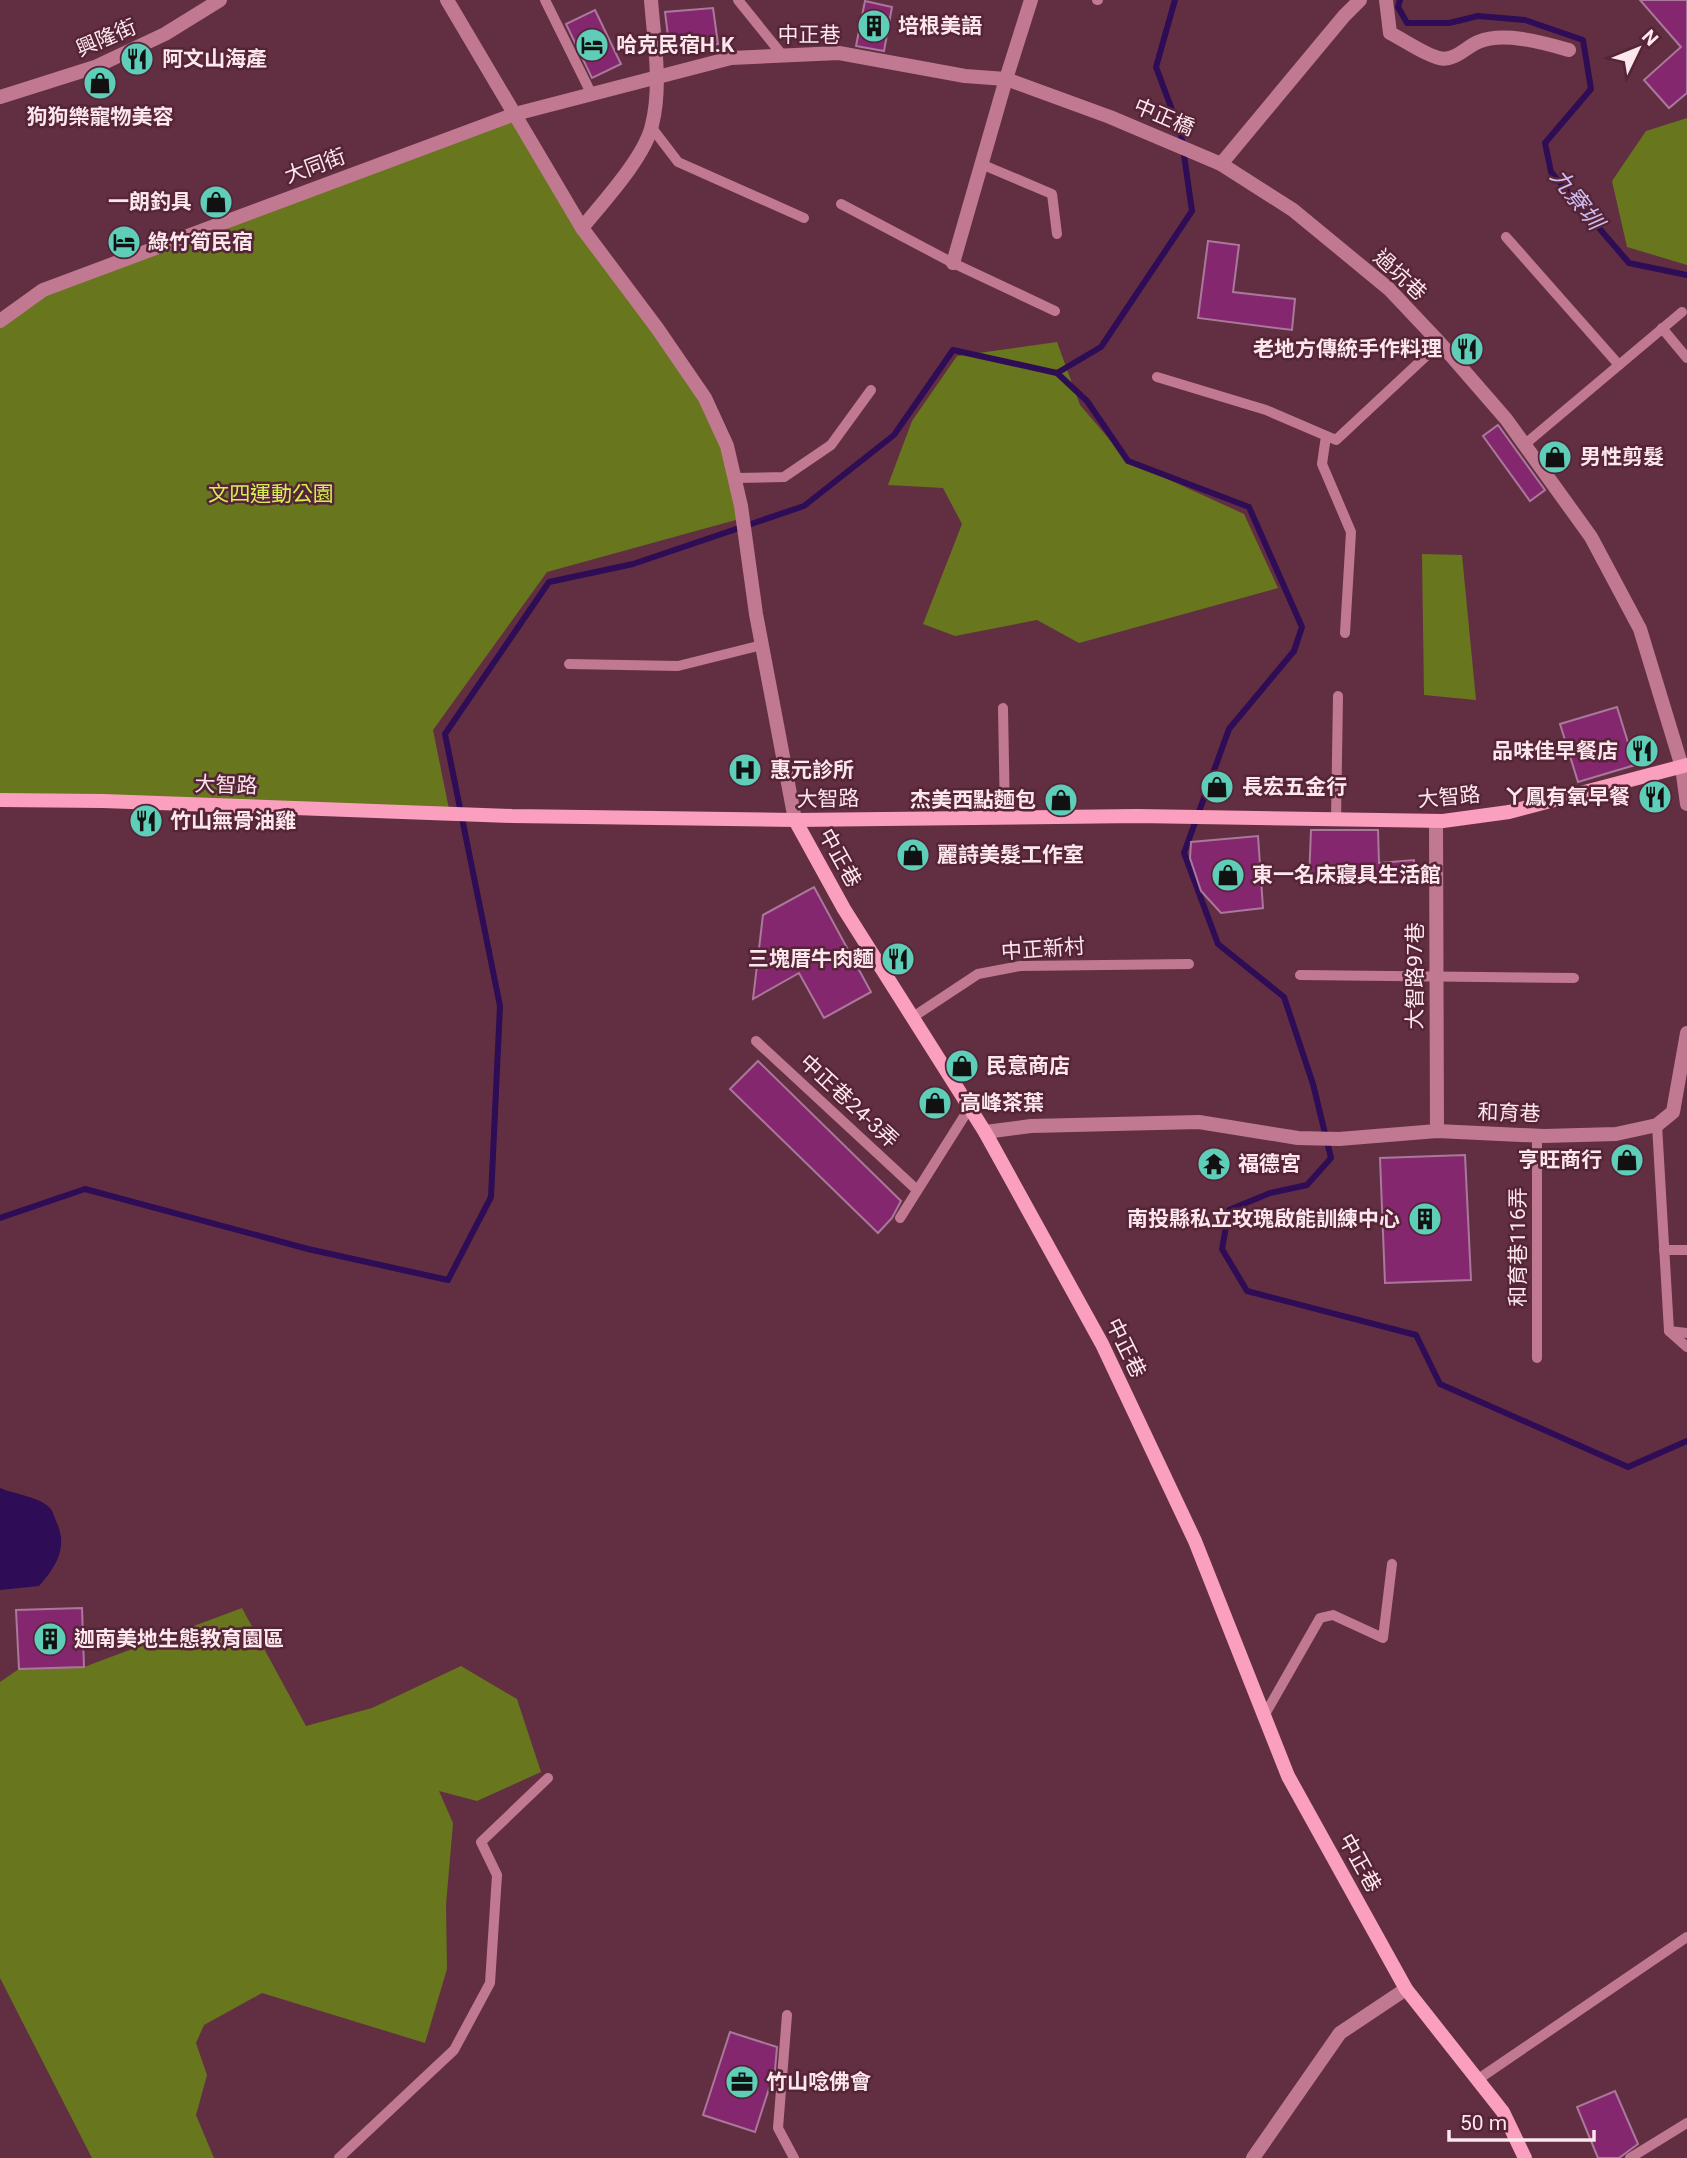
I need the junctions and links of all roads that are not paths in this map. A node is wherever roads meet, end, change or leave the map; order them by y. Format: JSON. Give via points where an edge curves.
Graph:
{"nodes":[{"id":1,"x":220,"y":0,"type":"edge"},
{"id":2,"x":447,"y":0,"type":"edge"},
{"id":3,"x":545,"y":0,"type":"edge"},
{"id":4,"x":651,"y":0,"type":"edge"},
{"id":5,"x":738,"y":0,"type":"edge"},
{"id":6,"x":1031,"y":0,"type":"edge"},
{"id":7,"x":1360,"y":0,"type":"edge"},
{"id":8,"x":1386,"y":0,"type":"edge"},
{"id":9,"x":1569,"y":50,"type":"dead end"},
{"id":10,"x":783,"y":56,"type":"junction"},
{"id":11,"x":656,"y":76,"type":"junction"},
{"id":12,"x":1006,"y":79,"type":"junction"},
{"id":13,"x":591,"y":93,"type":"junction"},
{"id":14,"x":0,"y":97,"type":"edge"},
{"id":15,"x":514,"y":114,"type":"junction"},
{"id":16,"x":1110,"y":117,"type":"joint"},
{"id":17,"x":652,"y":128,"type":"junction"},
{"id":18,"x":1202,"y":156,"type":"joint"},
{"id":19,"x":981,"y":164,"type":"junction"},
{"id":20,"x":1221,"y":164,"type":"junction"},
{"id":21,"x":841,"y":204,"type":"dead end"},
{"id":22,"x":804,"y":218,"type":"dead end"},
{"id":23,"x":582,"y":228,"type":"junction"},
{"id":24,"x":1057,"y":234,"type":"dead end"},
{"id":25,"x":1506,"y":237,"type":"dead end"},
{"id":26,"x":953,"y":263,"type":"junction"},
{"id":27,"x":1055,"y":311,"type":"dead end"},
{"id":28,"x":1682,"y":312,"type":"dead end"},
{"id":29,"x":0,"y":321,"type":"edge"},
{"id":30,"x":1662,"y":328,"type":"junction"},
{"id":31,"x":1440,"y":343,"type":"junction"},
{"id":32,"x":1687,"y":358,"type":"edge"},
{"id":33,"x":1619,"y":365,"type":"junction"},
{"id":34,"x":1157,"y":377,"type":"dead end"},
{"id":35,"x":871,"y":390,"type":"dead end"},
{"id":36,"x":1326,"y":436,"type":"junction"},
{"id":37,"x":1524,"y":445,"type":"junction"},
{"id":38,"x":735,"y":478,"type":"junction"},
{"id":39,"x":1345,"y":633,"type":"dead end"},
{"id":40,"x":762,"y":645,"type":"junction"},
{"id":41,"x":569,"y":664,"type":"dead end"},
{"id":42,"x":1338,"y":696,"type":"dead end"},
{"id":43,"x":1003,"y":708,"type":"dead end"},
{"id":44,"x":1684,"y":766,"type":"edge"},
{"id":45,"x":0,"y":800,"type":"edge"},
{"id":46,"x":1687,"y":804,"type":"edge"},
{"id":47,"x":1005,"y":817,"type":"junction"},
{"id":48,"x":795,"y":820,"type":"junction"},
{"id":49,"x":1336,"y":820,"type":"junction"},
{"id":50,"x":1436,"y":821,"type":"junction"},
{"id":51,"x":1189,"y":964,"type":"dead end"},
{"id":52,"x":1300,"y":975,"type":"dead end"},
{"id":53,"x":1436,"y":977,"type":"junction"},
{"id":54,"x":1574,"y":978,"type":"dead end"},
{"id":55,"x":913,"y":1017,"type":"junction"},
{"id":56,"x":1687,"y":1033,"type":"edge"},
{"id":57,"x":756,"y":1041,"type":"dead end"},
{"id":58,"x":970,"y":1107,"type":"junction"},
{"id":59,"x":1680,"y":1112,"type":"edge"},
{"id":60,"x":1657,"y":1125,"type":"junction"},
{"id":61,"x":1437,"y":1131,"type":"junction"},
{"id":62,"x":985,"y":1132,"type":"junction"},
{"id":63,"x":1537,"y":1136,"type":"junction"},
{"id":64,"x":917,"y":1190,"type":"junction"},
{"id":65,"x":900,"y":1218,"type":"dead end"},
{"id":66,"x":1664,"y":1250,"type":"junction"},
{"id":67,"x":1687,"y":1250,"type":"edge"},
{"id":68,"x":1669,"y":1331,"type":"junction"},
{"id":69,"x":1687,"y":1333,"type":"edge"},
{"id":70,"x":1687,"y":1347,"type":"edge"},
{"id":71,"x":1537,"y":1358,"type":"dead end"},
{"id":72,"x":1392,"y":1564,"type":"dead end"},
{"id":73,"x":1264,"y":1716,"type":"junction"},
{"id":74,"x":548,"y":1778,"type":"dead end"},
{"id":75,"x":1687,"y":1937,"type":"edge"},
{"id":76,"x":1406,"y":1989,"type":"junction"},
{"id":77,"x":787,"y":2015,"type":"dead end"},
{"id":78,"x":1477,"y":2080,"type":"junction"},
{"id":79,"x":1687,"y":2123,"type":"edge"},
{"id":80,"x":339,"y":2158,"type":"edge"},
{"id":81,"x":794,"y":2158,"type":"edge"},
{"id":82,"x":1254,"y":2158,"type":"edge"},
{"id":83,"x":1525,"y":2158,"type":"edge"},
{"id":84,"x":1630,"y":2158,"type":"edge"}],
"edges":[{"from":1,"to":14,"type":"street","name":"興隆街","via":[[165,34],[95,67]]},
{"from":2,"to":15,"type":"street"},
{"from":3,"to":13,"type":"lane"},
{"from":4,"to":11,"type":"street"},
{"from":5,"to":10,"type":"lane"},
{"from":6,"to":12,"type":"street"},
{"from":7,"to":20,"type":"street"},
{"from":8,"to":9,"type":"street","via":[[1390,33],[1440,59],[1495,38],[1533,40]]},
{"from":10,"to":11,"type":"street","name":"中正巷","via":[[731,58]]},
{"from":10,"to":12,"type":"street","name":"中正巷","via":[[839,53]]},
{"from":11,"to":13,"type":"street","name":"大同街"},
{"from":11,"to":17,"type":"street"},
{"from":12,"to":16,"type":"street","name":"中正巷"},
{"from":12,"to":19,"type":"street"},
{"from":13,"to":15,"type":"street","name":"大同街"},
{"from":15,"to":23,"type":"street"},
{"from":15,"to":29,"type":"street","name":"大同街","via":[[43,290]]},
{"from":16,"to":18,"type":"street","name":"中正橋"},
{"from":17,"to":22,"type":"lane","via":[[678,162]]},
{"from":17,"to":23,"type":"street","via":[[628,171]]},
{"from":18,"to":20,"type":"street","name":"過坑巷"},
{"from":19,"to":24,"type":"lane","via":[[1052,194]]},
{"from":19,"to":26,"type":"street"},
{"from":20,"to":31,"type":"street","name":"過坑巷","via":[[1293,210],[1389,289]]},
{"from":21,"to":26,"type":"lane"},
{"from":23,"to":38,"type":"street","via":[[705,398],[727,446]]},
{"from":25,"to":33,"type":"lane"},
{"from":26,"to":27,"type":"lane"},
{"from":28,"to":30,"type":"lane"},
{"from":30,"to":32,"type":"lane"},
{"from":30,"to":33,"type":"lane"},
{"from":31,"to":36,"type":"lane","via":[[1336,440]]},
{"from":31,"to":37,"type":"street","name":"過坑巷"},
{"from":33,"to":37,"type":"lane"},
{"from":34,"to":36,"type":"lane","via":[[1266,410]]},
{"from":35,"to":38,"type":"lane","via":[[831,444],[784,477]]},
{"from":36,"to":39,"type":"lane","via":[[1322,464],[1351,532]]},
{"from":37,"to":44,"type":"street","name":"過坑巷","via":[[1591,537],[1640,629]]},
{"from":38,"to":40,"type":"street","name":"中正巷"},
{"from":40,"to":41,"type":"lane","via":[[678,666]]},
{"from":40,"to":48,"type":"street","name":"中正巷"},
{"from":42,"to":49,"type":"lane"},
{"from":43,"to":47,"type":"lane"},
{"from":44,"to":46,"type":"street"},
{"from":44,"to":50,"type":"street","name":"大智路","via":[[1509,812]]},
{"from":45,"to":48,"type":"street","name":"大智路"},
{"from":47,"to":48,"type":"street","name":"大智路"},
{"from":47,"to":49,"type":"street","name":"大智路"},
{"from":48,"to":55,"type":"street","name":"中正巷"},
{"from":49,"to":50,"type":"street","name":"大智路"},
{"from":50,"to":53,"type":"street","name":"大智路97巷"},
{"from":51,"to":55,"type":"lane","name":"中正新村","via":[[1020,966],[978,974]]},
{"from":52,"to":53,"type":"lane"},
{"from":53,"to":54,"type":"lane"},
{"from":53,"to":61,"type":"street","name":"大智路97巷"},
{"from":55,"to":58,"type":"street","name":"中正巷"},
{"from":56,"to":59,"type":"street","name":"和育巷"},
{"from":57,"to":64,"type":"lane","name":"中正巷24-3弄"},
{"from":58,"to":62,"type":"street","name":"中正巷"},
{"from":58,"to":64,"type":"lane"},
{"from":59,"to":60,"type":"street","name":"和育巷"},
{"from":60,"to":63,"type":"street","name":"和育巷","via":[[1616,1134]]},
{"from":60,"to":66,"type":"lane"},
{"from":61,"to":62,"type":"street","name":"和育巷","via":[[1298,1138],[1199,1122],[1031,1126]]},
{"from":61,"to":63,"type":"street","name":"和育巷"},
{"from":62,"to":73,"type":"street","name":"中正巷","via":[[1102,1344],[1195,1541]]},
{"from":63,"to":71,"type":"lane","name":"和育巷116弄"},
{"from":64,"to":65,"type":"lane"},
{"from":66,"to":67,"type":"lane"},
{"from":66,"to":68,"type":"lane"},
{"from":68,"to":69,"type":"lane"},
{"from":68,"to":70,"type":"lane"},
{"from":72,"to":73,"type":"lane","via":[[1384,1638],[1333,1615],[1320,1618]]},
{"from":73,"to":76,"type":"street","name":"中正巷","via":[[1288,1776]]},
{"from":74,"to":80,"type":"lane","via":[[481,1842],[497,1875],[490,1983],[454,2050]]},
{"from":75,"to":78,"type":"lane"},
{"from":76,"to":78,"type":"street","name":"中正巷"},
{"from":76,"to":82,"type":"street","via":[[1340,2033]]},
{"from":77,"to":81,"type":"lane","via":[[778,2128]]},
{"from":78,"to":83,"type":"street","name":"中正巷","via":[[1503,2112]]},
{"from":79,"to":84,"type":"lane"}]}
